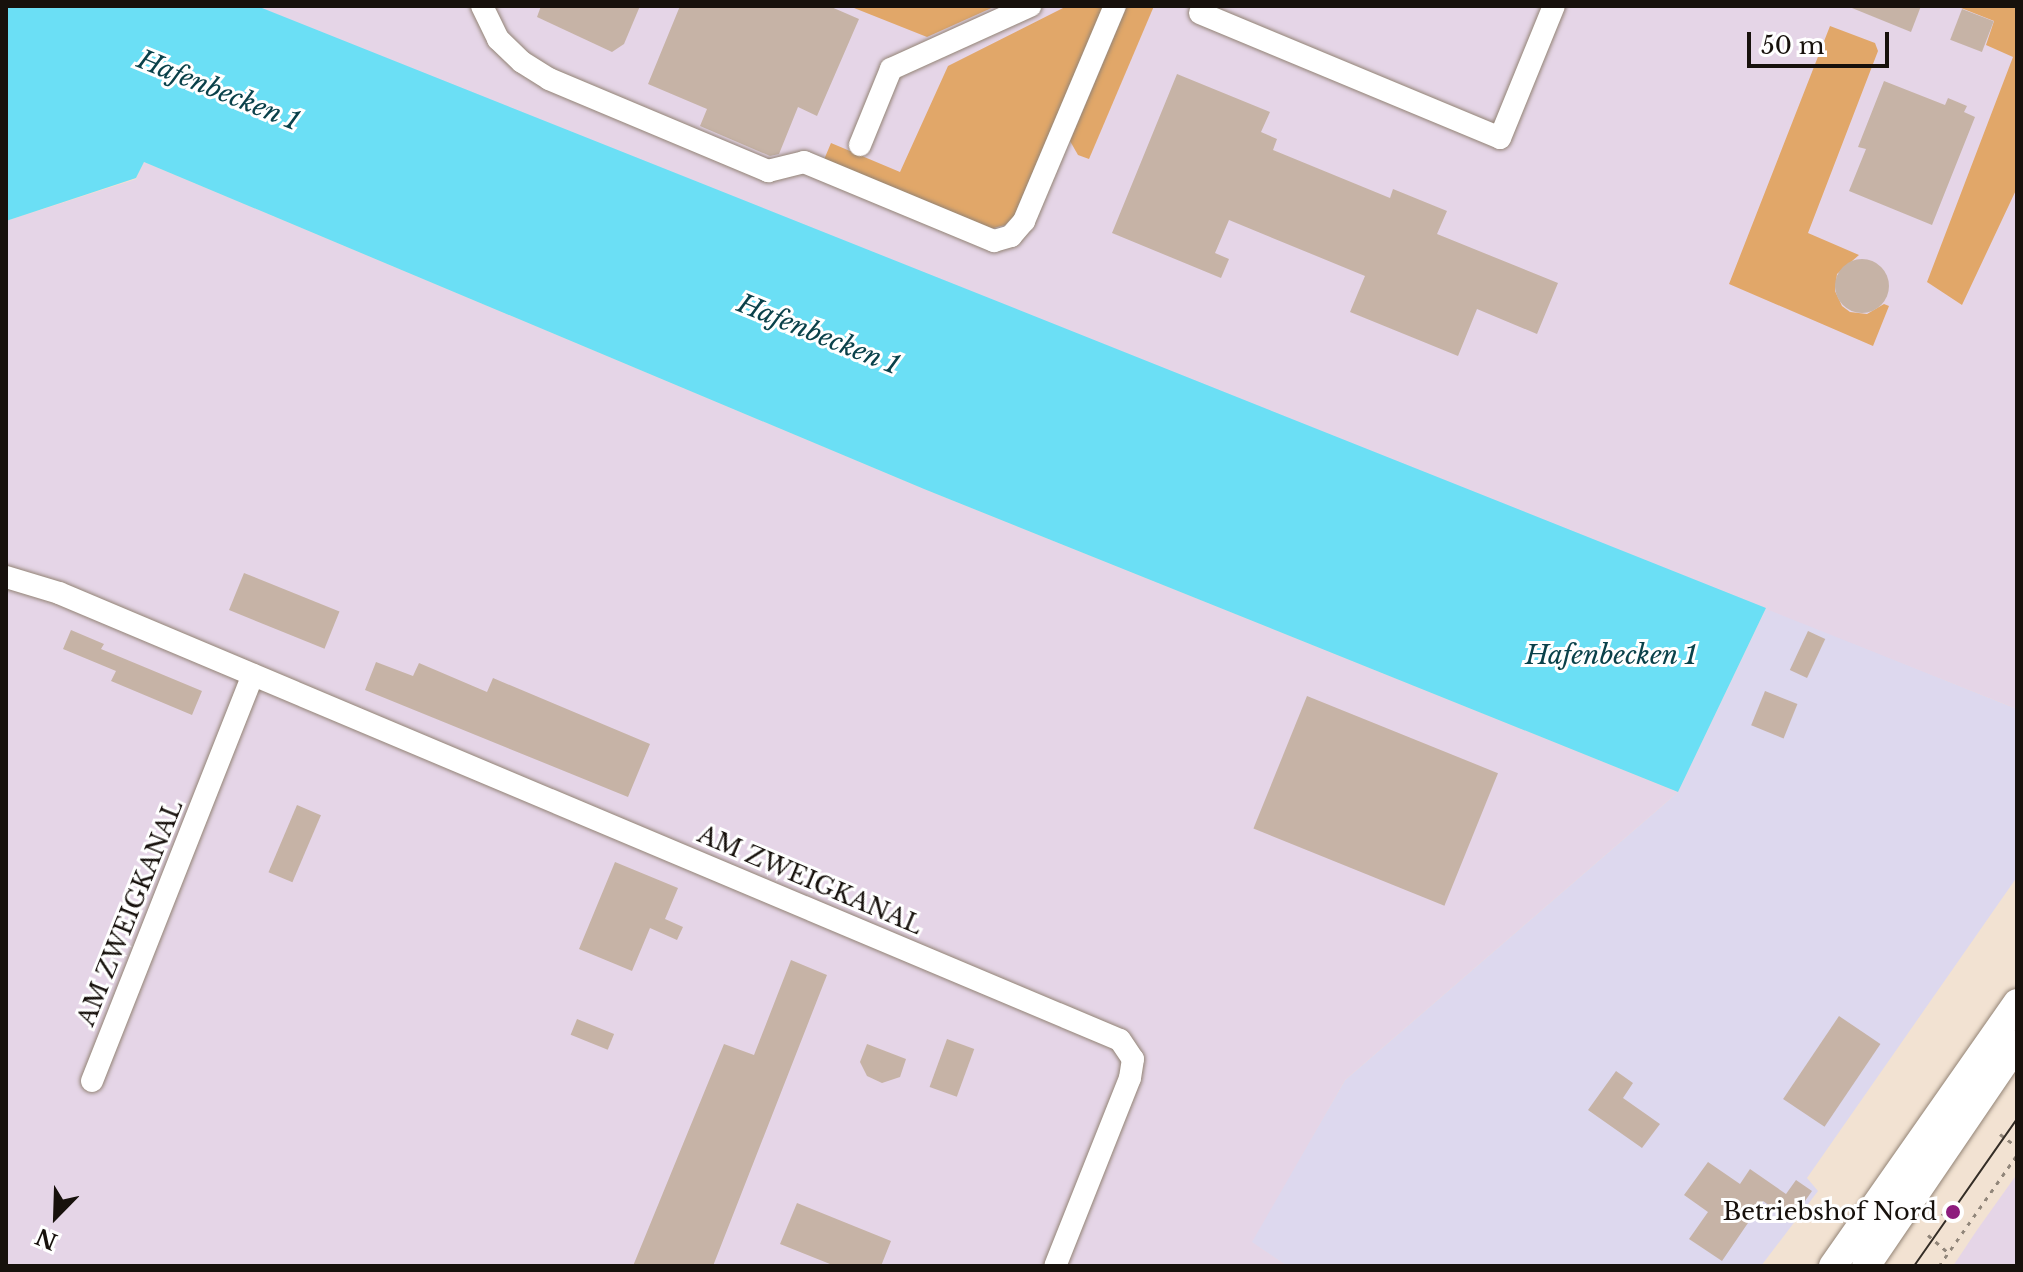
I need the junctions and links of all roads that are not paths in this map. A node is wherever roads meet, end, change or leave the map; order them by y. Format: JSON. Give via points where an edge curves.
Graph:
{"nodes":[{"id":1,"x":482,"y":6,"type":"edge"},
{"id":2,"x":1030,"y":6,"type":"edge"},
{"id":3,"x":1115,"y":6,"type":"edge"},
{"id":4,"x":1554,"y":6,"type":"edge"},
{"id":5,"x":1200,"y":13,"type":"dead end"},
{"id":6,"x":860,"y":145,"type":"dead end"},
{"id":7,"x":6,"y":577,"type":"edge"},
{"id":8,"x":253,"y":675,"type":"junction"},
{"id":9,"x":2017,"y":1003,"type":"edge"},
{"id":10,"x":2017,"y":1044,"type":"edge"},
{"id":11,"x":92,"y":1081,"type":"dead end"},
{"id":12,"x":1055,"y":1266,"type":"edge"},
{"id":13,"x":1833,"y":1266,"type":"edge"},
{"id":14,"x":1866,"y":1266,"type":"edge"}],
"edges":[{"from":1,"to":3,"type":"street","via":[[504,45],[549,79],[768,171],[804,162],[998,241],[1015,233],[1024,221]]},
{"from":2,"to":6,"type":"street","via":[[891,69]]},
{"from":4,"to":5,"type":"street","via":[[1500,138]]},
{"from":7,"to":8,"type":"street","name":"AM ZWEIGKANAL"},
{"from":8,"to":11,"type":"street","name":"AM ZWEIGKANAL"},
{"from":8,"to":12,"type":"street","name":"AM ZWEIGKANAL","via":[[1120,1040],[1133,1059],[1130,1078]]},
{"from":9,"to":13,"type":"main road"},
{"from":10,"to":14,"type":"main road"}]}
